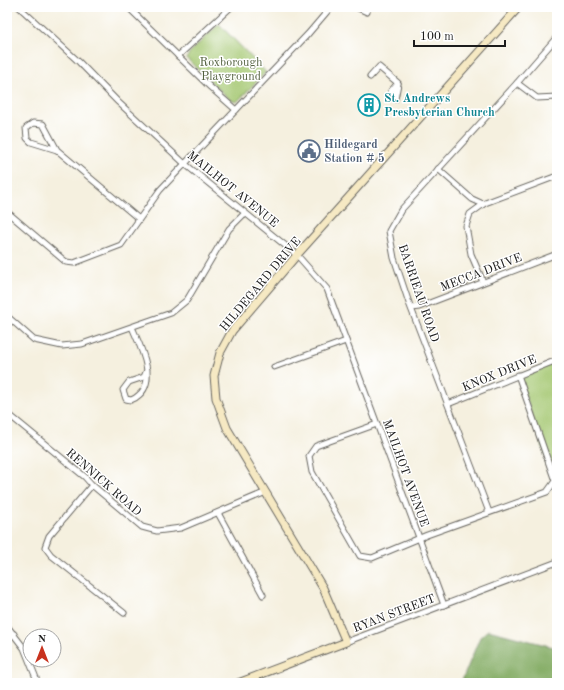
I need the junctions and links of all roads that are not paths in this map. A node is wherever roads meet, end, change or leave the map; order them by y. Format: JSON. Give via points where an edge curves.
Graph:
{"nodes":[{"id":1,"x":130,"y":7,"type":"edge"},
{"id":2,"x":231,"y":7,"type":"edge"},
{"id":3,"x":331,"y":7,"type":"edge"},
{"id":4,"x":356,"y":7,"type":"edge"},
{"id":5,"x":519,"y":7,"type":"edge"},
{"id":6,"x":22,"y":8,"type":"edge"},
{"id":7,"x":367,"y":12,"type":"dead end"},
{"id":8,"x":557,"y":37,"type":"edge"},
{"id":9,"x":178,"y":56,"type":"junction"},
{"id":10,"x":370,"y":77,"type":"dead end"},
{"id":11,"x":398,"y":83,"type":"junction"},
{"id":12,"x":517,"y":83,"type":"junction"},
{"id":13,"x":391,"y":92,"type":"dead end"},
{"id":14,"x":557,"y":97,"type":"edge"},
{"id":15,"x":395,"y":99,"type":"dead end"},
{"id":16,"x":236,"y":110,"type":"junction"},
{"id":17,"x":57,"y":150,"type":"junction"},
{"id":18,"x":185,"y":164,"type":"junction"},
{"id":19,"x":438,"y":169,"type":"junction"},
{"id":20,"x":557,"y":176,"type":"edge"},
{"id":21,"x":484,"y":204,"type":"junction"},
{"id":22,"x":7,"y":212,"type":"edge"},
{"id":23,"x":245,"y":213,"type":"junction"},
{"id":24,"x":139,"y":219,"type":"junction"},
{"id":25,"x":557,"y":254,"type":"edge"},
{"id":26,"x":297,"y":255,"type":"junction"},
{"id":27,"x":484,"y":282,"type":"junction"},
{"id":28,"x":412,"y":308,"type":"junction"},
{"id":29,"x":7,"y":316,"type":"edge"},
{"id":30,"x":132,"y":326,"type":"junction"},
{"id":31,"x":346,"y":341,"type":"junction"},
{"id":32,"x":557,"y":360,"type":"edge"},
{"id":33,"x":274,"y":367,"type":"dead end"},
{"id":34,"x":147,"y":370,"type":"junction"},
{"id":35,"x":518,"y":375,"type":"junction"},
{"id":36,"x":448,"y":404,"type":"junction"},
{"id":37,"x":7,"y":413,"type":"edge"},
{"id":38,"x":377,"y":424,"type":"junction"},
{"id":39,"x":92,"y":485,"type":"junction"},
{"id":40,"x":266,"y":492,"type":"junction"},
{"id":41,"x":489,"y":512,"type":"junction"},
{"id":42,"x":218,"y":513,"type":"junction"},
{"id":43,"x":419,"y":539,"type":"junction"},
{"id":44,"x":557,"y":562,"type":"edge"},
{"id":45,"x":263,"y":595,"type":"dead end"},
{"id":46,"x":444,"y":605,"type":"junction"},
{"id":47,"x":124,"y":613,"type":"dead end"},
{"id":48,"x":7,"y":626,"type":"edge"},
{"id":49,"x":14,"y":634,"type":"junction"},
{"id":50,"x":7,"y":638,"type":"edge"},
{"id":51,"x":346,"y":642,"type":"junction"},
{"id":52,"x":38,"y":683,"type":"edge"},
{"id":53,"x":238,"y":683,"type":"edge"}],
"edges":[{"from":1,"to":9,"type":"street"},
{"from":2,"to":9,"type":"street"},
{"from":3,"to":16,"type":"street"},
{"from":4,"to":7,"type":"street"},
{"from":5,"to":26,"type":"street","name":"HILDEGARD DRIVE"},
{"from":6,"to":18,"type":"street","name":"MAILHOT AVENUE"},
{"from":8,"to":12,"type":"street","name":"BARRIEAU ROAD"},
{"from":9,"to":16,"type":"street"},
{"from":10,"to":11,"type":"street","via":[[379,67]]},
{"from":11,"to":13,"type":"street"},
{"from":11,"to":15,"type":"street"},
{"from":12,"to":14,"type":"street","via":[[537,98]]},
{"from":12,"to":19,"type":"street","name":"BARRIEAU ROAD"},
{"from":16,"to":18,"type":"street"},
{"from":17,"to":17,"type":"street","via":[[43,124],[33,123],[26,128],[27,138],[31,142]]},
{"from":17,"to":24,"type":"street"},
{"from":18,"to":23,"type":"street","name":"MAILHOT AVENUE"},
{"from":18,"to":24,"type":"street","via":[[160,190]]},
{"from":19,"to":21,"type":"street","via":[[472,199]]},
{"from":19,"to":28,"type":"street","name":"BARRIEAU ROAD","via":[[401,210],[389,231],[394,258]]},
{"from":20,"to":21,"type":"street"},
{"from":21,"to":27,"type":"street","via":[[470,214],[466,226],[471,254]]},
{"from":22,"to":24,"type":"street","via":[[66,262],[74,263],[121,245]]},
{"from":23,"to":26,"type":"street","name":"MAILHOT AVENUE"},
{"from":23,"to":30,"type":"street","via":[[229,230],[187,300],[171,313]]},
{"from":25,"to":27,"type":"street","name":"MECCA DRIVE"},
{"from":26,"to":31,"type":"street","name":"MAILHOT AVENUE","via":[[327,289]]},
{"from":26,"to":40,"type":"street","name":"HILDEGARD DRIVE","via":[[232,332],[220,353],[214,376],[216,398],[227,428]]},
{"from":27,"to":28,"type":"street","name":"MECCA DRIVE"},
{"from":28,"to":36,"type":"street","name":"BARRIEAU ROAD"},
{"from":29,"to":30,"type":"street","via":[[34,340],[62,346],[82,344]]},
{"from":30,"to":34,"type":"street","via":[[146,360]]},
{"from":31,"to":33,"type":"street"},
{"from":31,"to":38,"type":"street","name":"MAILHOT AVENUE"},
{"from":32,"to":35,"type":"street","name":"KNOX DRIVE"},
{"from":34,"to":34,"type":"street","via":[[144,377],[129,382],[123,390],[126,398],[131,400],[140,395],[146,384]]},
{"from":35,"to":36,"type":"street","name":"KNOX DRIVE"},
{"from":35,"to":41,"type":"street","via":[[554,481],[547,492]]},
{"from":36,"to":41,"type":"street","name":"BARRIEAU ROAD"},
{"from":37,"to":39,"type":"street","name":"RENNICK ROAD"},
{"from":38,"to":43,"type":"street","name":"MAILHOT AVENUE"},
{"from":38,"to":43,"type":"street","via":[[316,446],[309,456],[312,472],[360,556],[372,558]]},
{"from":39,"to":42,"type":"street","name":"RENNICK ROAD","via":[[142,527],[157,531],[181,528]]},
{"from":39,"to":47,"type":"street","via":[[49,536],[46,547],[51,556]]},
{"from":40,"to":42,"type":"street","name":"RENNICK ROAD"},
{"from":40,"to":51,"type":"street","name":"HILDEGARD DRIVE","via":[[323,588]]},
{"from":41,"to":43,"type":"street"},
{"from":42,"to":45,"type":"street"},
{"from":43,"to":46,"type":"street","name":"MAILHOT AVENUE"},
{"from":44,"to":46,"type":"street","name":"RYAN STREET"},
{"from":46,"to":51,"type":"street","name":"RYAN STREET"},
{"from":48,"to":49,"type":"street"},
{"from":49,"to":50,"type":"street"},
{"from":49,"to":52,"type":"street","via":[[24,648]]},
{"from":51,"to":53,"type":"street","name":"RYAN STREET"}]}
